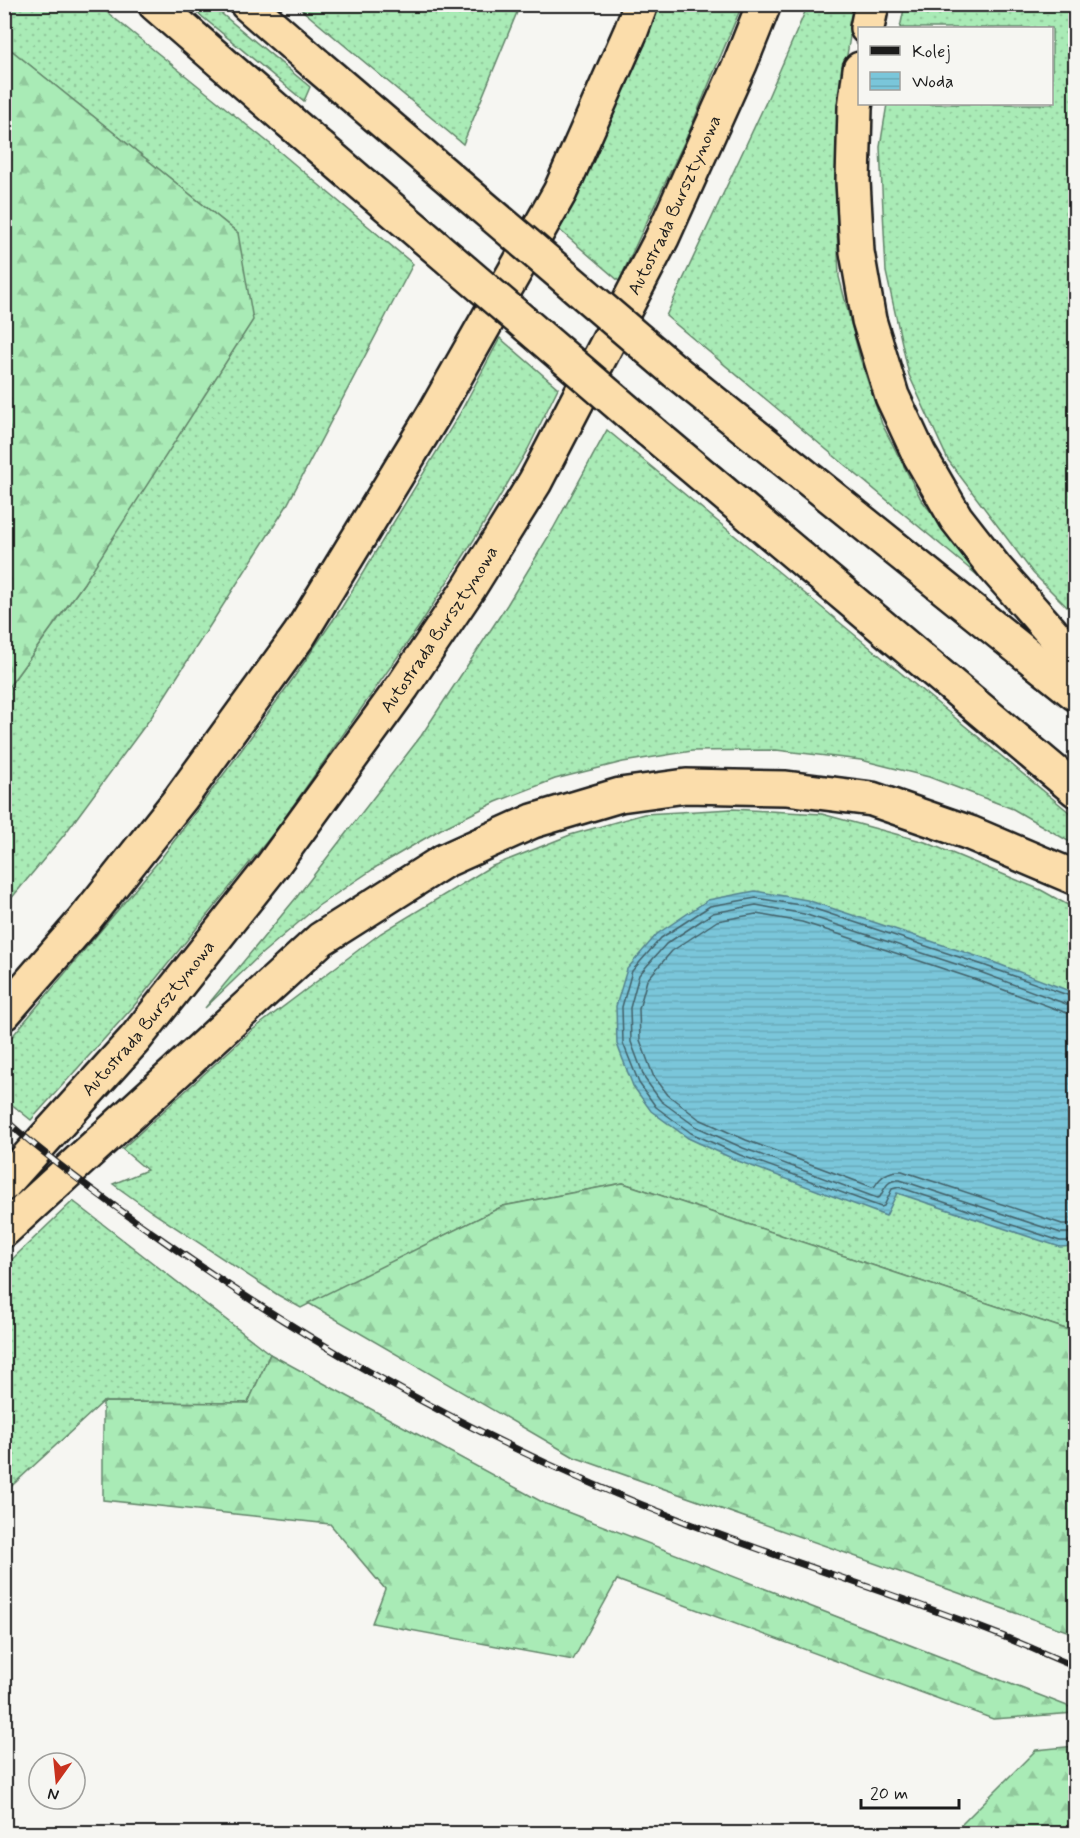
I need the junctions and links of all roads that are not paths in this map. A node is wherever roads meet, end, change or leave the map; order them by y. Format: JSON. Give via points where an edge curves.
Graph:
{"nodes":[{"id":1,"x":155,"y":4,"type":"edge"},
{"id":2,"x":247,"y":4,"type":"edge"},
{"id":3,"x":641,"y":4,"type":"edge"},
{"id":4,"x":764,"y":4,"type":"edge"},
{"id":5,"x":872,"y":4,"type":"edge"},
{"id":6,"x":867,"y":27,"type":"edge"},
{"id":7,"x":858,"y":85,"type":"edge"},
{"id":8,"x":1076,"y":660,"type":"edge"},
{"id":9,"x":1076,"y":693,"type":"edge"},
{"id":10,"x":1076,"y":790,"type":"edge"},
{"id":11,"x":1076,"y":878,"type":"edge"},
{"id":12,"x":4,"y":1013,"type":"edge"},
{"id":13,"x":4,"y":1184,"type":"edge"},
{"id":14,"x":4,"y":1230,"type":"edge"}],
"edges":[{"from":1,"to":10,"type":"highway","bridge":true,"via":[[650,431]]},
{"from":2,"to":9,"type":"highway","bridge":true,"via":[[676,372]]},
{"from":3,"to":12,"type":"highway","via":[[560,192],[434,414],[300,634],[181,798],[82,923]]},
{"from":4,"to":13,"type":"highway","name":"Autostrada Bursztynowa","via":[[662,238],[535,482],[470,588],[404,686],[270,869],[135,1039]]},
{"from":5,"to":6,"type":"highway"},
{"from":7,"to":8,"type":"highway","via":[[853,181],[857,252],[869,320],[892,396],[919,454],[956,518]]},
{"from":11,"to":14,"type":"highway","via":[[970,833],[872,799],[786,788],[686,786],[620,795],[532,821],[444,861],[321,939]]}]}
